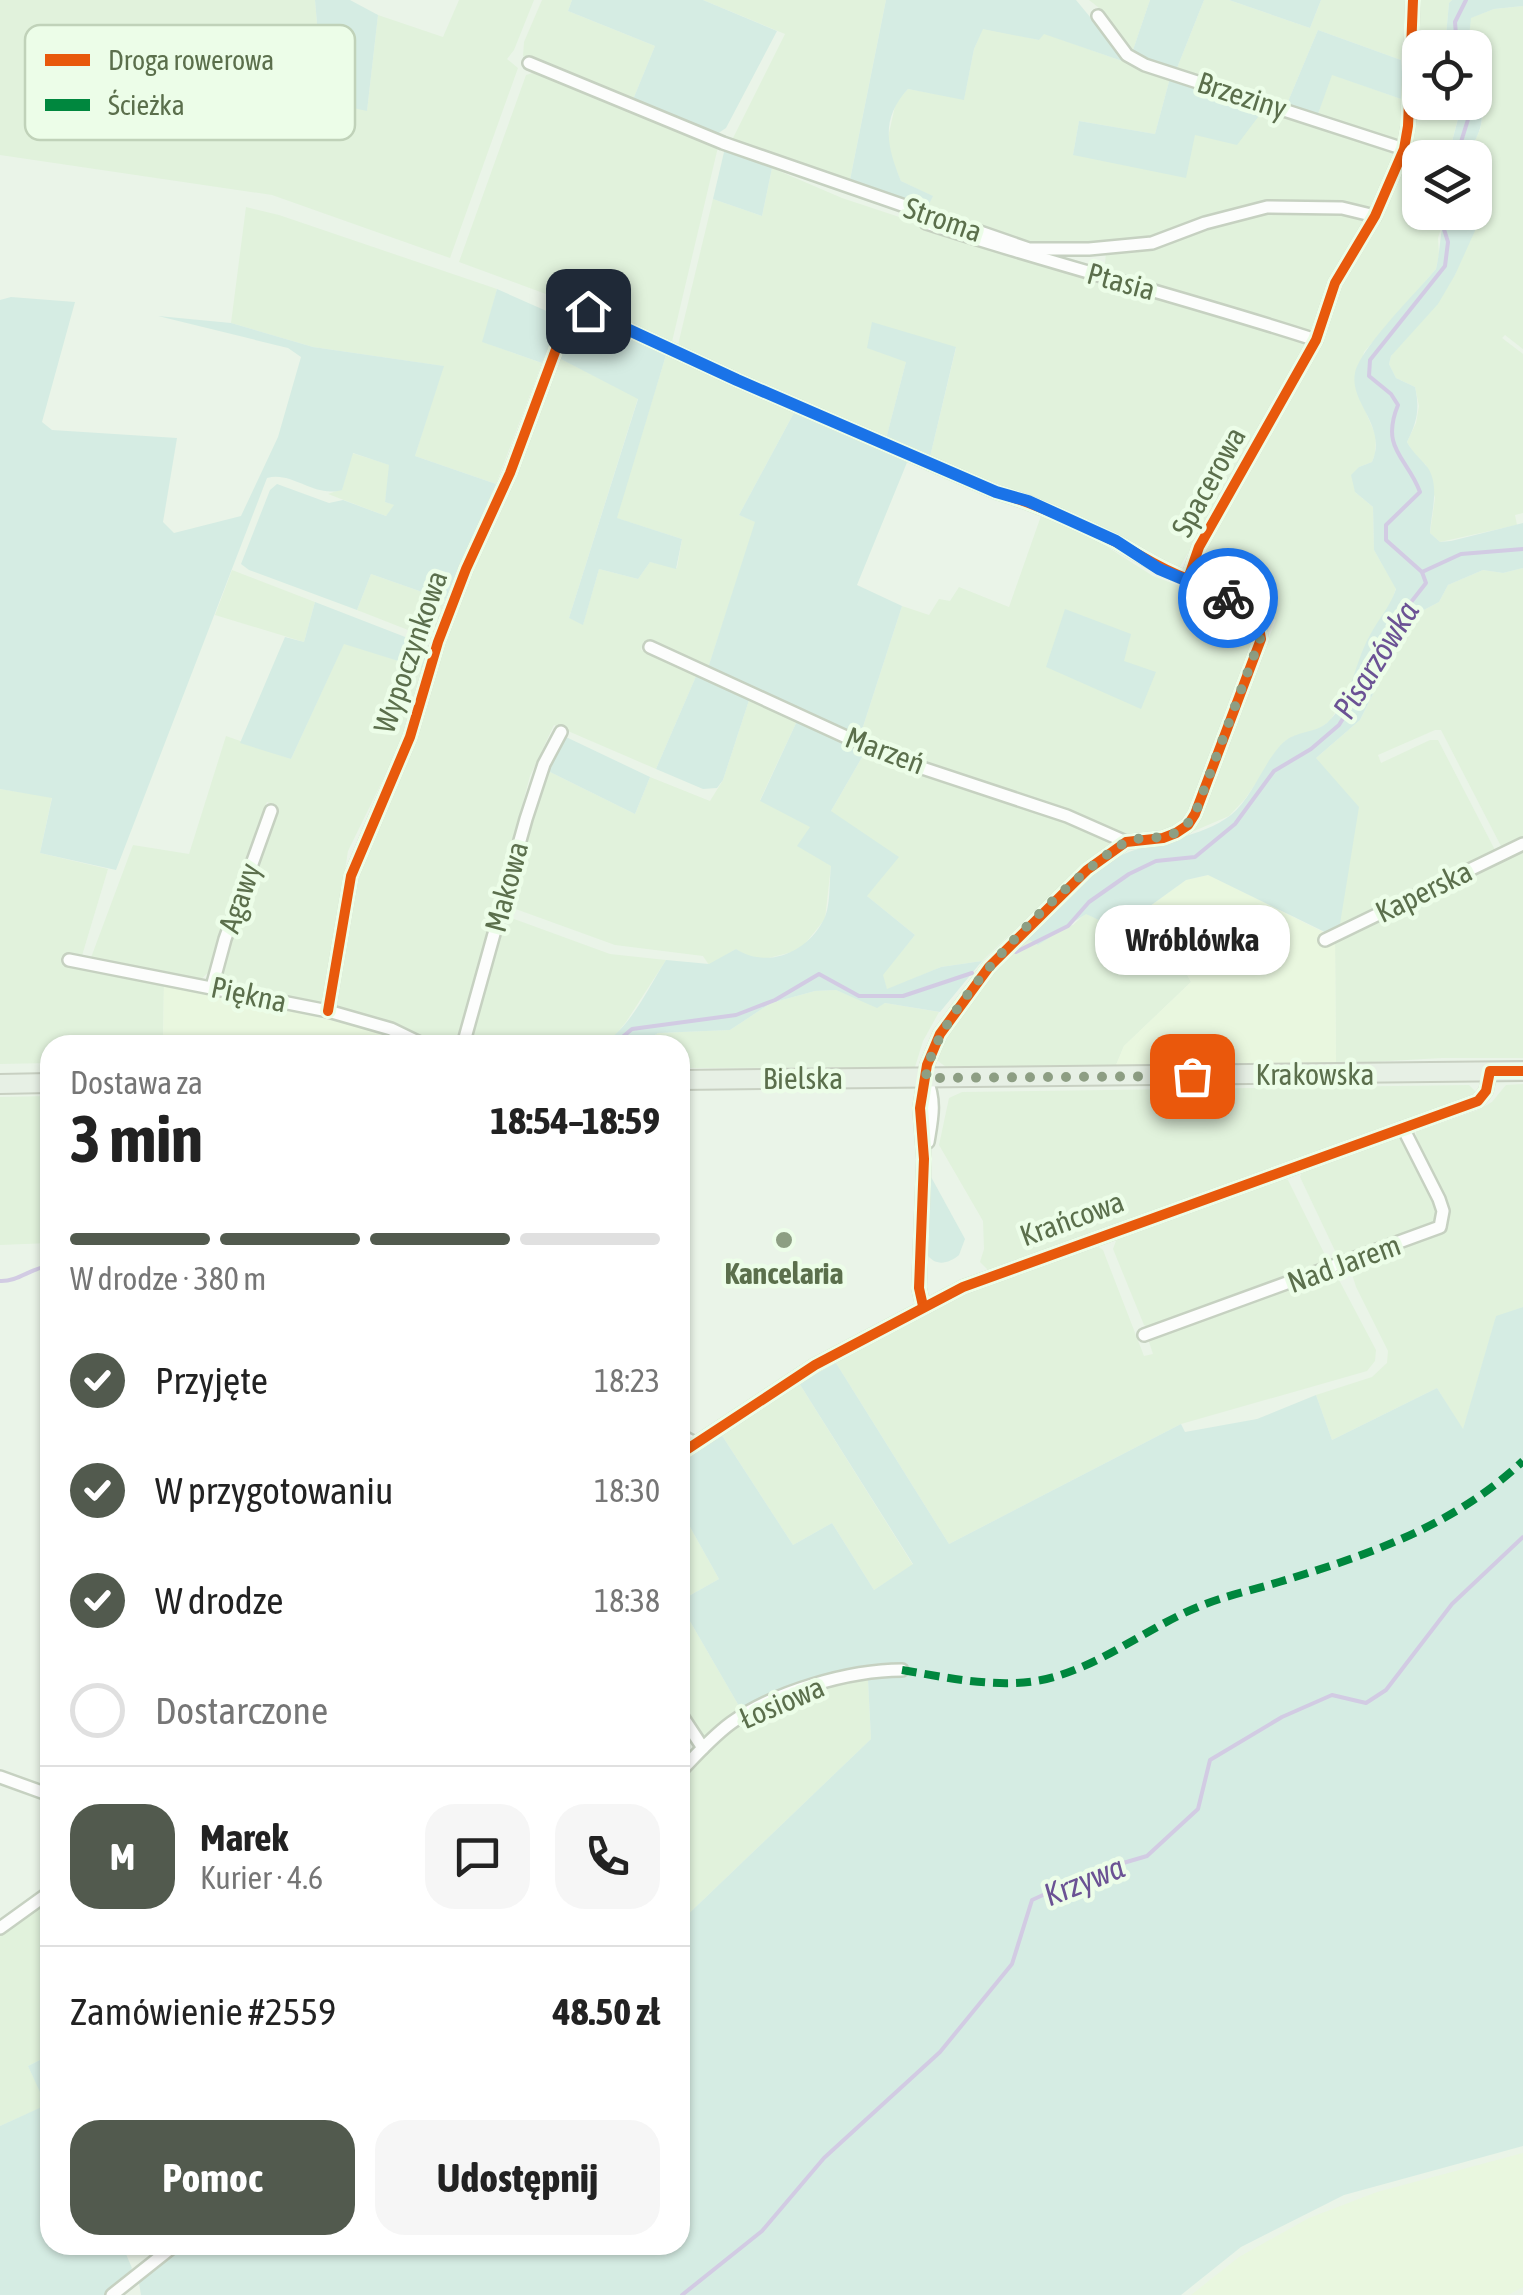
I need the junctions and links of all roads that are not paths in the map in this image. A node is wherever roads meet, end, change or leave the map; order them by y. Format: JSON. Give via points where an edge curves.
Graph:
{"nodes":[{"id":1,"x":1412,"y":0,"type":"edge"},
{"id":2,"x":1098,"y":16,"type":"dead end"},
{"id":3,"x":529,"y":63,"type":"dead end"},
{"id":4,"x":1406,"y":140,"type":"edge"},
{"id":5,"x":1402,"y":148,"type":"edge"},
{"id":6,"x":1402,"y":154,"type":"edge"},
{"id":7,"x":1375,"y":216,"type":"junction"},
{"id":8,"x":926,"y":224,"type":"dead end"},
{"id":9,"x":1316,"y":340,"type":"junction"},
{"id":10,"x":1188,"y":579,"type":"junction"},
{"id":11,"x":650,"y":647,"type":"dead end"},
{"id":12,"x":560,"y":732,"type":"dead end"},
{"id":13,"x":271,"y":811,"type":"dead end"},
{"id":14,"x":1126,"y":842,"type":"junction"},
{"id":15,"x":1523,"y":844,"type":"edge"},
{"id":16,"x":1325,"y":940,"type":"dead end"},
{"id":17,"x":69,"y":960,"type":"dead end"},
{"id":18,"x":212,"y":986,"type":"junction"},
{"id":19,"x":328,"y":1010,"type":"junction"},
{"id":20,"x":403,"y":1035,"type":"edge"},
{"id":21,"x":467,"y":1035,"type":"edge"},
{"id":22,"x":1490,"y":1071,"type":"junction"},
{"id":23,"x":1523,"y":1071,"type":"edge"},
{"id":24,"x":926,"y":1078,"type":"junction"},
{"id":25,"x":690,"y":1080,"type":"edge"},
{"id":26,"x":0,"y":1084,"type":"edge"},
{"id":27,"x":40,"y":1084,"type":"edge"},
{"id":28,"x":1403,"y":1128,"type":"junction"},
{"id":29,"x":922,"y":1306,"type":"junction"},
{"id":30,"x":1144,"y":1335,"type":"dead end"},
{"id":31,"x":690,"y":1440,"type":"edge"},
{"id":32,"x":695,"y":1443,"type":"junction"},
{"id":33,"x":690,"y":1447,"type":"edge"},
{"id":34,"x":902,"y":1670,"type":"dead end"},
{"id":35,"x":690,"y":1728,"type":"edge"},
{"id":36,"x":703,"y":1748,"type":"junction"},
{"id":37,"x":690,"y":1762,"type":"edge"},
{"id":38,"x":0,"y":1778,"type":"edge"},
{"id":39,"x":40,"y":1791,"type":"edge"},
{"id":40,"x":40,"y":1899,"type":"edge"},
{"id":41,"x":0,"y":1928,"type":"edge"},
{"id":42,"x":162,"y":2255,"type":"edge"},
{"id":43,"x":112,"y":2295,"type":"edge"}],
"edges":[{"from":1,"to":4,"type":"street","name":"Spacerowa"},
{"from":2,"to":5,"type":"street","name":"Brzeziny","via":[[1145,66]]},
{"from":3,"to":7,"type":"street","name":"Stroma","via":[[723,143],[1029,249],[1152,243],[1267,207],[1342,208]]},
{"from":6,"to":7,"type":"street","name":"Spacerowa"},
{"from":7,"to":9,"type":"street","name":"Spacerowa","via":[[1335,284]]},
{"from":8,"to":9,"type":"street","name":"Ptasia"},
{"from":9,"to":10,"type":"street","name":"Spacerowa"},
{"from":10,"to":14,"type":"street","name":"Spacerowa","via":[[1252,615],[1259,627],[1258,654],[1188,825],[1163,838]]},
{"from":10,"to":19,"type":"street","name":"Wypoczynkowa","via":[[1028,501],[588,311],[568,317],[351,876]]},
{"from":11,"to":14,"type":"street","name":"Marzeń","via":[[892,758]]},
{"from":12,"to":21,"type":"street","name":"Makowa","via":[[526,819]]},
{"from":13,"to":18,"type":"street","name":"Agawy"},
{"from":14,"to":24,"type":"street","name":"Spacerowa","via":[[1087,870],[989,967],[940,1034]]},
{"from":15,"to":16,"type":"street","name":"Kaperska"},
{"from":17,"to":18,"type":"street","name":"Piękna"},
{"from":18,"to":19,"type":"street","name":"Piękna"},
{"from":19,"to":20,"type":"street","name":"Piękna"},
{"from":22,"to":23,"type":"main road","name":"Krakowska"},
{"from":22,"to":24,"type":"main road","name":"Krakowska"},
{"from":22,"to":28,"type":"street","name":"Krańcowa","via":[[1478,1101]]},
{"from":24,"to":25,"type":"main road","name":"Bielska"},
{"from":24,"to":29,"type":"street","name":"Spacerowa","via":[[920,1108]]},
{"from":26,"to":27,"type":"main road"},
{"from":28,"to":29,"type":"street","name":"Krańcowa"},
{"from":28,"to":30,"type":"street","name":"Nad Jarem","via":[[1443,1211],[1434,1232]]},
{"from":29,"to":32,"type":"street","name":"Krańcowa"},
{"from":31,"to":32,"type":"street"},
{"from":32,"to":33,"type":"street","name":"Krańcowa"},
{"from":34,"to":36,"type":"street","name":"Łosiowa","via":[[873,1670],[772,1700]]},
{"from":35,"to":36,"type":"street"},
{"from":36,"to":37,"type":"street","name":"Łosiowa"},
{"from":38,"to":39,"type":"street"},
{"from":40,"to":41,"type":"street"},
{"from":42,"to":43,"type":"street"}]}
